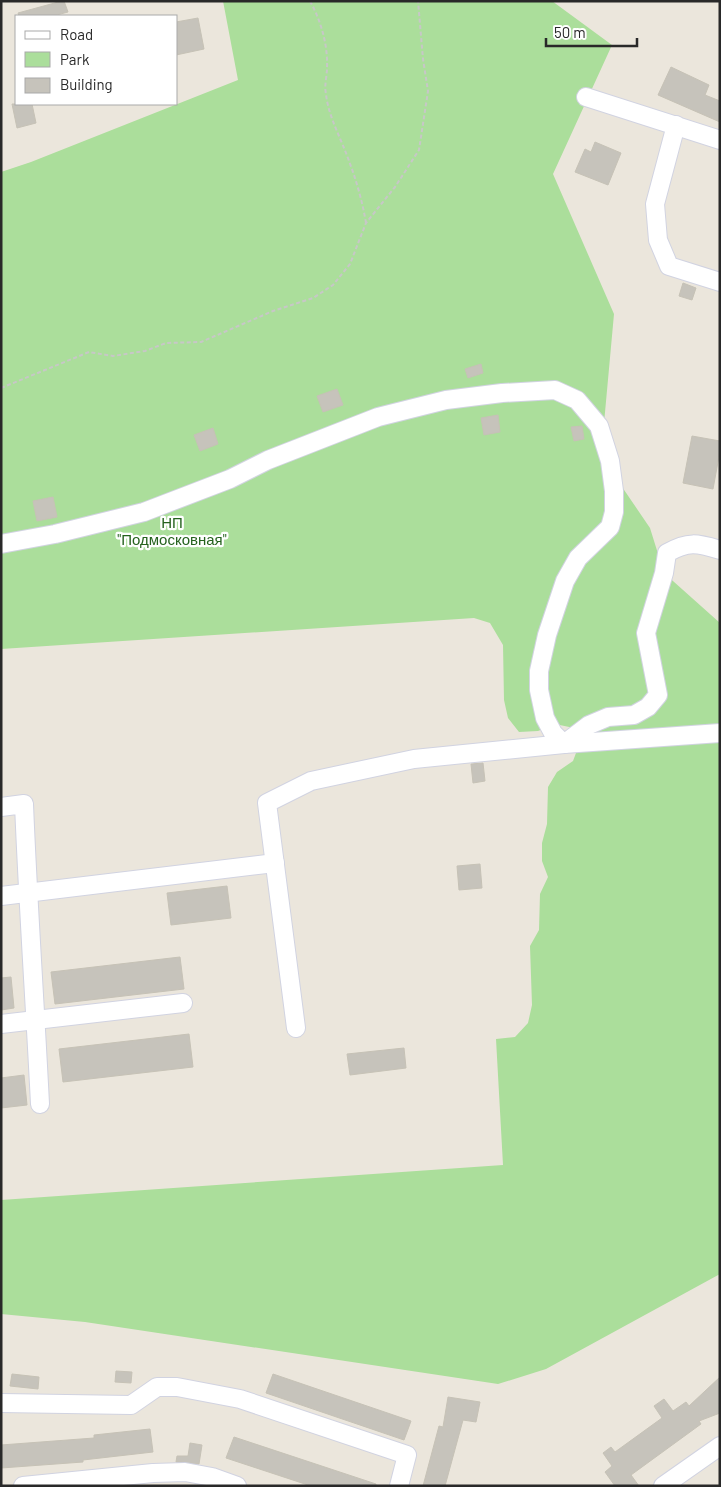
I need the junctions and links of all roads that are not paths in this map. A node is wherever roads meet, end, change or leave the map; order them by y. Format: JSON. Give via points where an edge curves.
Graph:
{"nodes":[{"id":1,"x":586,"y":97,"type":"dead end"},
{"id":2,"x":676,"y":125,"type":"junction"},
{"id":3,"x":720,"y":140,"type":"edge"},
{"id":4,"x":720,"y":282,"type":"edge"},
{"id":5,"x":1,"y":544,"type":"edge"},
{"id":6,"x":720,"y":550,"type":"edge"},
{"id":7,"x":720,"y":733,"type":"edge"},
{"id":8,"x":564,"y":744,"type":"junction"},
{"id":9,"x":1,"y":807,"type":"edge"},
{"id":10,"x":275,"y":863,"type":"junction"},
{"id":11,"x":27,"y":892,"type":"junction"},
{"id":12,"x":1,"y":896,"type":"edge"},
{"id":13,"x":183,"y":1002,"type":"dead end"},
{"id":14,"x":36,"y":1020,"type":"junction"},
{"id":15,"x":1,"y":1024,"type":"edge"},
{"id":16,"x":296,"y":1028,"type":"dead end"},
{"id":17,"x":40,"y":1104,"type":"dead end"},
{"id":18,"x":1,"y":1403,"type":"edge"},
{"id":19,"x":720,"y":1446,"type":"edge"},
{"id":20,"x":23,"y":1486,"type":"edge"},
{"id":21,"x":237,"y":1486,"type":"edge"},
{"id":22,"x":399,"y":1486,"type":"edge"},
{"id":23,"x":664,"y":1486,"type":"edge"}],
"edges":[{"from":1,"to":2,"type":"street"},
{"from":2,"to":3,"type":"street"},
{"from":2,"to":4,"type":"street","via":[[655,204],[658,240],[669,266]]},
{"from":5,"to":8,"type":"street","via":[[144,512],[378,417],[446,400],[555,390],[576,400],[599,426],[610,461],[614,490],[610,527],[578,558],[565,581],[539,671],[545,718]]},
{"from":6,"to":8,"type":"street","via":[[698,543],[681,545],[667,553],[646,633],[658,695],[648,707],[634,715],[608,717]]},
{"from":7,"to":8,"type":"street"},
{"from":8,"to":10,"type":"street","via":[[414,759],[311,781],[267,803]]},
{"from":9,"to":11,"type":"street","via":[[24,804]]},
{"from":10,"to":11,"type":"street"},
{"from":10,"to":16,"type":"street"},
{"from":11,"to":12,"type":"street"},
{"from":11,"to":14,"type":"street"},
{"from":13,"to":14,"type":"street"},
{"from":14,"to":15,"type":"street"},
{"from":14,"to":17,"type":"street"},
{"from":18,"to":22,"type":"street","via":[[132,1405],[157,1387],[240,1399],[407,1455]]},
{"from":19,"to":23,"type":"street"},
{"from":20,"to":21,"type":"street","via":[[185,1472]]}]}
